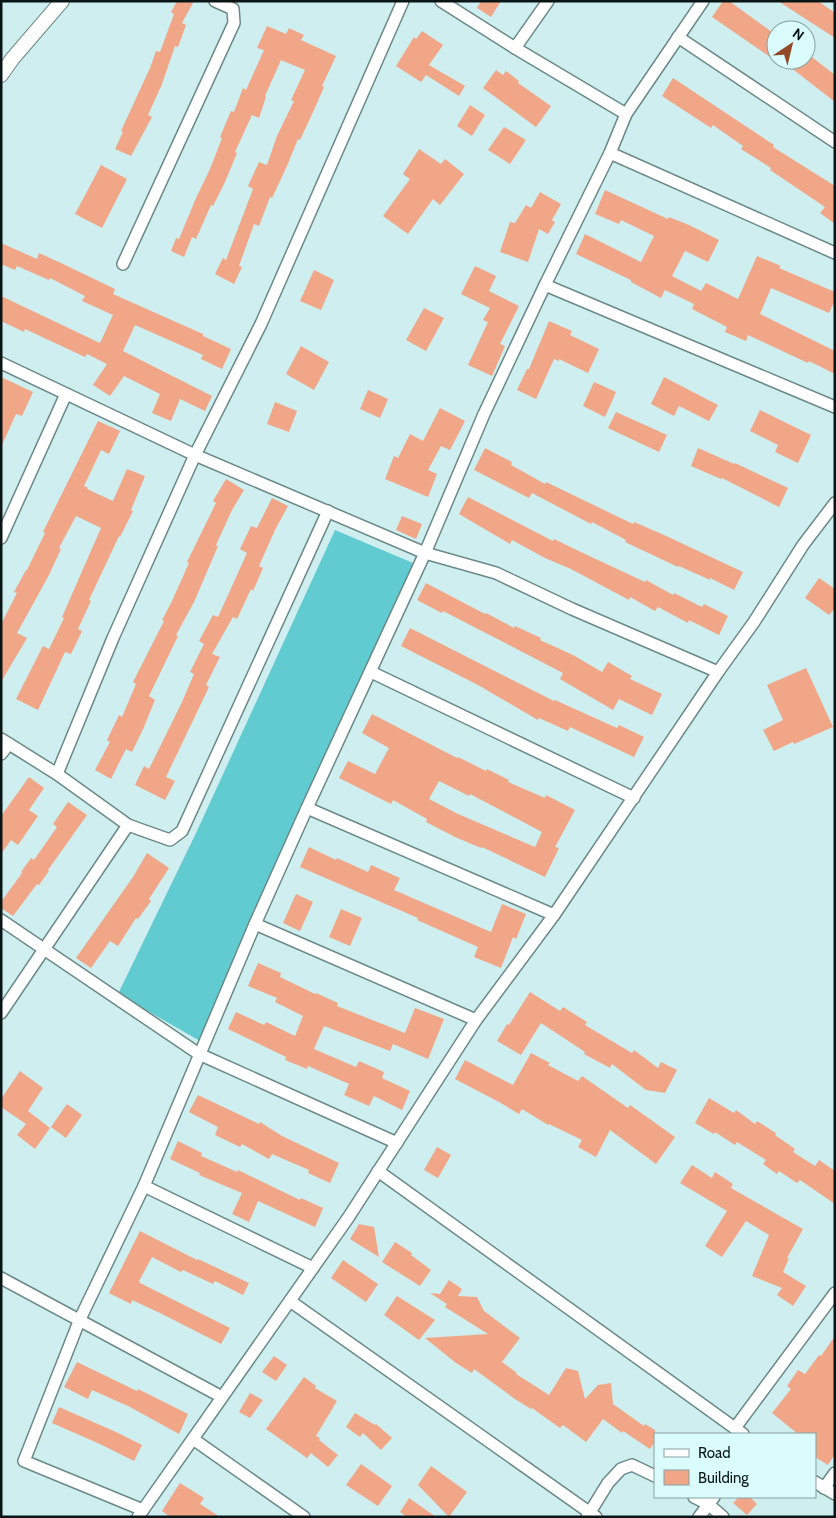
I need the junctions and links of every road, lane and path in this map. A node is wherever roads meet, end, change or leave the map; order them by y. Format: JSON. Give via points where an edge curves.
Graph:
{"nodes":[{"id":1,"x":62,"y":1,"type":"edge"},
{"id":2,"x":215,"y":1,"type":"edge"},
{"id":3,"x":403,"y":1,"type":"edge"},
{"id":4,"x":441,"y":1,"type":"edge"},
{"id":5,"x":548,"y":1,"type":"edge"},
{"id":6,"x":703,"y":1,"type":"edge"},
{"id":7,"x":678,"y":37,"type":"junction"},
{"id":8,"x":515,"y":48,"type":"junction"},
{"id":9,"x":1,"y":75,"type":"edge"},
{"id":10,"x":626,"y":114,"type":"junction"},
{"id":11,"x":835,"y":142,"type":"edge"},
{"id":12,"x":610,"y":153,"type":"junction"},
{"id":13,"x":835,"y":253,"type":"edge"},
{"id":14,"x":123,"y":264,"type":"dead end"},
{"id":15,"x":545,"y":285,"type":"junction"},
{"id":16,"x":1,"y":363,"type":"edge"},
{"id":17,"x":66,"y":394,"type":"junction"},
{"id":18,"x":835,"y":407,"type":"edge"},
{"id":19,"x":195,"y":455,"type":"junction"},
{"id":20,"x":835,"y":503,"type":"edge"},
{"id":21,"x":328,"y":511,"type":"junction"},
{"id":22,"x":1,"y":538,"type":"edge"},
{"id":23,"x":426,"y":553,"type":"junction"},
{"id":24,"x":371,"y":672,"type":"junction"},
{"id":25,"x":718,"y":672,"type":"junction"},
{"id":26,"x":5,"y":741,"type":"edge"},
{"id":27,"x":1,"y":754,"type":"edge"},
{"id":28,"x":57,"y":774,"type":"junction"},
{"id":29,"x":634,"y":798,"type":"junction"},
{"id":30,"x":307,"y":808,"type":"junction"},
{"id":31,"x":128,"y":825,"type":"junction"},
{"id":32,"x":554,"y":915,"type":"junction"},
{"id":33,"x":1,"y":920,"type":"edge"},
{"id":34,"x":256,"y":924,"type":"junction"},
{"id":35,"x":44,"y":950,"type":"junction"},
{"id":36,"x":1,"y":1013,"type":"edge"},
{"id":37,"x":476,"y":1020,"type":"junction"},
{"id":38,"x":199,"y":1054,"type":"junction"},
{"id":39,"x":397,"y":1143,"type":"junction"},
{"id":40,"x":378,"y":1171,"type":"junction"},
{"id":41,"x":144,"y":1186,"type":"junction"},
{"id":42,"x":313,"y":1268,"type":"junction"},
{"id":43,"x":1,"y":1278,"type":"edge"},
{"id":44,"x":835,"y":1293,"type":"edge"},
{"id":45,"x":290,"y":1302,"type":"junction"},
{"id":46,"x":80,"y":1319,"type":"junction"},
{"id":47,"x":222,"y":1397,"type":"junction"},
{"id":48,"x":739,"y":1431,"type":"edge"},
{"id":49,"x":193,"y":1439,"type":"junction"},
{"id":50,"x":835,"y":1473,"type":"edge"},
{"id":51,"x":654,"y":1476,"type":"edge"},
{"id":52,"x":819,"y":1485,"type":"edge"},
{"id":53,"x":835,"y":1494,"type":"edge"},
{"id":54,"x":711,"y":1500,"type":"edge"},
{"id":55,"x":140,"y":1513,"type":"edge"},
{"id":56,"x":591,"y":1515,"type":"edge"},
{"id":57,"x":304,"y":1517,"type":"edge"},
{"id":58,"x":700,"y":1517,"type":"edge"},
{"id":59,"x":723,"y":1517,"type":"edge"}],
"edges":[{"from":1,"to":9,"type":"street"},
{"from":2,"to":14,"type":"street","via":[[233,9],[234,22]]},
{"from":3,"to":19,"type":"street","via":[[261,324]]},
{"from":4,"to":8,"type":"street"},
{"from":5,"to":8,"type":"street"},
{"from":6,"to":7,"type":"street"},
{"from":7,"to":10,"type":"street"},
{"from":7,"to":11,"type":"street"},
{"from":8,"to":10,"type":"street"},
{"from":10,"to":12,"type":"street"},
{"from":12,"to":13,"type":"street"},
{"from":12,"to":15,"type":"street"},
{"from":15,"to":18,"type":"street"},
{"from":15,"to":23,"type":"street","via":[[484,414]]},
{"from":16,"to":17,"type":"street"},
{"from":17,"to":19,"type":"street"},
{"from":17,"to":22,"type":"street"},
{"from":19,"to":21,"type":"street"},
{"from":19,"to":28,"type":"street","via":[[112,638]]},
{"from":20,"to":25,"type":"street"},
{"from":21,"to":23,"type":"street"},
{"from":21,"to":31,"type":"street","via":[[182,831],[170,840]]},
{"from":23,"to":24,"type":"street"},
{"from":23,"to":25,"type":"street","via":[[496,573]]},
{"from":24,"to":29,"type":"street"},
{"from":24,"to":30,"type":"street"},
{"from":25,"to":29,"type":"street"},
{"from":26,"to":27,"type":"street"},
{"from":26,"to":28,"type":"street"},
{"from":28,"to":31,"type":"street"},
{"from":29,"to":32,"type":"street"},
{"from":30,"to":32,"type":"street"},
{"from":30,"to":34,"type":"street"},
{"from":31,"to":35,"type":"street"},
{"from":32,"to":37,"type":"street"},
{"from":33,"to":35,"type":"street"},
{"from":34,"to":37,"type":"street"},
{"from":34,"to":38,"type":"street"},
{"from":35,"to":36,"type":"street"},
{"from":35,"to":38,"type":"street"},
{"from":37,"to":39,"type":"street"},
{"from":38,"to":39,"type":"street"},
{"from":38,"to":41,"type":"street"},
{"from":39,"to":40,"type":"street"},
{"from":40,"to":42,"type":"street"},
{"from":40,"to":48,"type":"street"},
{"from":41,"to":42,"type":"street"},
{"from":41,"to":46,"type":"street"},
{"from":42,"to":45,"type":"street"},
{"from":43,"to":46,"type":"street"},
{"from":44,"to":48,"type":"street"},
{"from":45,"to":47,"type":"street"},
{"from":45,"to":56,"type":"street"},
{"from":46,"to":47,"type":"street"},
{"from":46,"to":55,"type":"street","via":[[24,1461]]},
{"from":47,"to":49,"type":"street"},
{"from":49,"to":55,"type":"street"},
{"from":49,"to":57,"type":"street"},
{"from":50,"to":52,"type":"street"},
{"from":51,"to":56,"type":"street","via":[[632,1466],[621,1469],[608,1483]]},
{"from":52,"to":53,"type":"street"},
{"from":54,"to":58,"type":"street"},
{"from":54,"to":59,"type":"street"}]}
